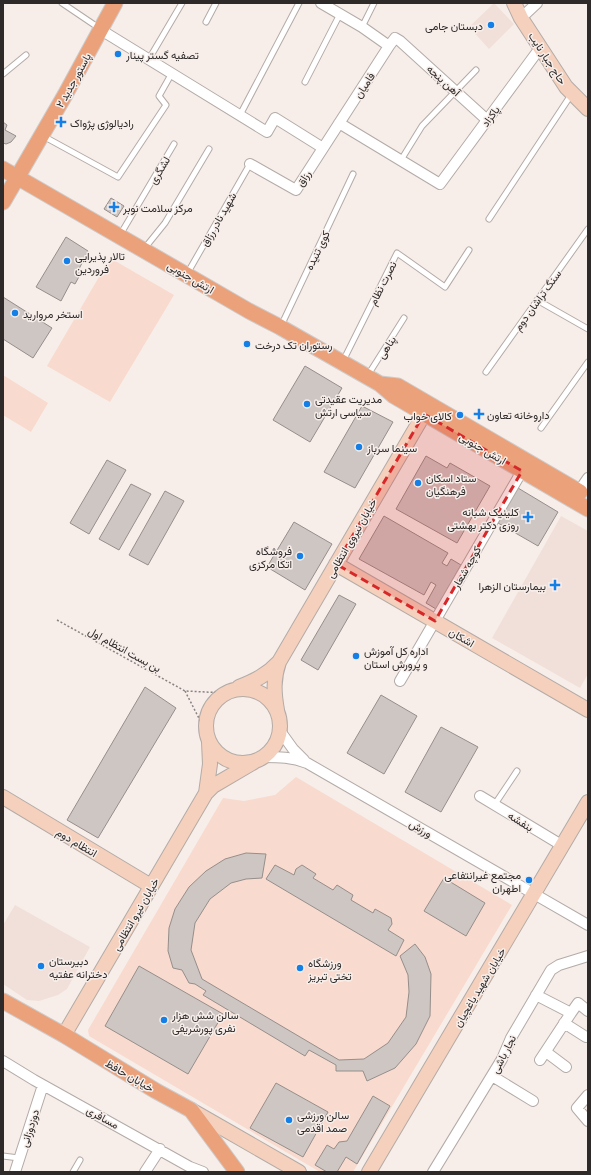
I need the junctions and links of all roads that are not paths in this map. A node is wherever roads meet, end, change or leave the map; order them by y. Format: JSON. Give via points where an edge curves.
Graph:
{"nodes":[{"id":1,"x":62,"y":3,"type":"edge"},
{"id":2,"x":115,"y":3,"type":"edge"},
{"id":3,"x":182,"y":3,"type":"edge"},
{"id":4,"x":216,"y":3,"type":"edge"},
{"id":5,"x":299,"y":3,"type":"edge"},
{"id":6,"x":321,"y":3,"type":"edge"},
{"id":7,"x":374,"y":3,"type":"edge"},
{"id":8,"x":514,"y":3,"type":"edge"},
{"id":9,"x":537,"y":3,"type":"edge"},
{"id":10,"x":340,"y":14,"type":"junction"},
{"id":11,"x":521,"y":18,"type":"junction"},
{"id":12,"x":206,"y":22,"type":"dead end"},
{"id":13,"x":362,"y":27,"type":"junction"},
{"id":14,"x":101,"y":30,"type":"junction"},
{"id":15,"x":389,"y":46,"type":"junction"},
{"id":16,"x":540,"y":48,"type":"junction"},
{"id":17,"x":26,"y":55,"type":"dead end"},
{"id":18,"x":149,"y":59,"type":"junction"},
{"id":19,"x":476,"y":70,"type":"dead end"},
{"id":20,"x":172,"y":73,"type":"junction"},
{"id":21,"x":3,"y":74,"type":"edge"},
{"id":22,"x":305,"y":82,"type":"dead end"},
{"id":23,"x":456,"y":91,"type":"junction"},
{"id":24,"x":572,"y":93,"type":"junction"},
{"id":25,"x":588,"y":109,"type":"edge"},
{"id":26,"x":240,"y":114,"type":"junction"},
{"id":27,"x":487,"y":120,"type":"junction"},
{"id":28,"x":339,"y":123,"type":"junction"},
{"id":29,"x":42,"y":135,"type":"junction"},
{"id":30,"x":174,"y":144,"type":"dead end"},
{"id":31,"x":209,"y":148,"type":"dead end"},
{"id":32,"x":323,"y":148,"type":"junction"},
{"id":33,"x":401,"y":160,"type":"junction"},
{"id":34,"x":250,"y":164,"type":"joint"},
{"id":35,"x":3,"y":169,"type":"edge"},
{"id":36,"x":353,"y":174,"type":"dead end"},
{"id":37,"x":18,"y":177,"type":"junction"},
{"id":38,"x":3,"y":202,"type":"edge"},
{"id":39,"x":489,"y":219,"type":"dead end"},
{"id":40,"x":588,"y":229,"type":"edge"},
{"id":41,"x":120,"y":236,"type":"junction"},
{"id":42,"x":143,"y":250,"type":"junction"},
{"id":43,"x":469,"y":250,"type":"dead end"},
{"id":44,"x":186,"y":275,"type":"junction"},
{"id":45,"x":537,"y":300,"type":"junction"},
{"id":46,"x":404,"y":318,"type":"dead end"},
{"id":47,"x":280,"y":326,"type":"junction"},
{"id":48,"x":588,"y":329,"type":"edge"},
{"id":49,"x":342,"y":362,"type":"junction"},
{"id":50,"x":588,"y":362,"type":"edge"},
{"id":51,"x":486,"y":372,"type":"dead end"},
{"id":52,"x":367,"y":376,"type":"junction"},
{"id":53,"x":380,"y":384,"type":"junction"},
{"id":54,"x":424,"y":414,"type":"junction"},
{"id":55,"x":541,"y":428,"type":"dead end"},
{"id":56,"x":522,"y":470,"type":"junction"},
{"id":57,"x":588,"y":478,"type":"edge"},
{"id":58,"x":583,"y":494,"type":"edge"},
{"id":59,"x":588,"y":509,"type":"edge"},
{"id":60,"x":336,"y":564,"type":"junction"},
{"id":61,"x":435,"y":621,"type":"junction"},
{"id":62,"x":279,"y":662,"type":"junction"},
{"id":63,"x":400,"y":681,"type":"dead end"},
{"id":64,"x":229,"y":692,"type":"junction"},
{"id":65,"x":277,"y":710,"type":"junction"},
{"id":66,"x":588,"y":710,"type":"edge"},
{"id":67,"x":280,"y":731,"type":"junction"},
{"id":68,"x":207,"y":737,"type":"junction"},
{"id":69,"x":259,"y":760,"type":"junction"},
{"id":70,"x":307,"y":763,"type":"junction"},
{"id":71,"x":517,"y":771,"type":"dead end"},
{"id":72,"x":206,"y":793,"type":"junction"},
{"id":73,"x":480,"y":796,"type":"dead end"},
{"id":74,"x":3,"y":797,"type":"edge"},
{"id":75,"x":588,"y":802,"type":"edge"},
{"id":76,"x":494,"y":804,"type":"junction"},
{"id":77,"x":562,"y":846,"type":"junction"},
{"id":78,"x":152,"y":886,"type":"junction"},
{"id":79,"x":534,"y":894,"type":"junction"},
{"id":80,"x":588,"y":925,"type":"edge"},
{"id":81,"x":588,"y":956,"type":"edge"},
{"id":82,"x":536,"y":995,"type":"junction"},
{"id":83,"x":3,"y":1001,"type":"edge"},
{"id":84,"x":588,"y":1011,"type":"edge"},
{"id":85,"x":571,"y":1013,"type":"junction"},
{"id":86,"x":564,"y":1023,"type":"junction"},
{"id":87,"x":64,"y":1035,"type":"junction"},
{"id":88,"x":586,"y":1037,"type":"dead end"},
{"id":89,"x":3,"y":1061,"type":"edge"},
{"id":90,"x":566,"y":1067,"type":"dead end"},
{"id":91,"x":492,"y":1076,"type":"junction"},
{"id":92,"x":43,"y":1085,"type":"junction"},
{"id":93,"x":588,"y":1095,"type":"edge"},
{"id":94,"x":533,"y":1101,"type":"dead end"},
{"id":95,"x":191,"y":1110,"type":"junction"},
{"id":96,"x":588,"y":1121,"type":"edge"},
{"id":97,"x":160,"y":1149,"type":"junction"},
{"id":98,"x":3,"y":1156,"type":"edge"},
{"id":99,"x":19,"y":1158,"type":"junction"},
{"id":100,"x":80,"y":1160,"type":"dead end"},
{"id":101,"x":15,"y":1172,"type":"edge"},
{"id":102,"x":73,"y":1172,"type":"edge"},
{"id":103,"x":145,"y":1172,"type":"edge"},
{"id":104,"x":203,"y":1172,"type":"edge"},
{"id":105,"x":237,"y":1172,"type":"edge"},
{"id":106,"x":299,"y":1172,"type":"edge"},
{"id":107,"x":369,"y":1172,"type":"edge"},
{"id":108,"x":433,"y":1172,"type":"edge"}],
"edges":[{"from":1,"to":14,"type":"lane"},
{"from":2,"to":14,"type":"main road","name":"پاستور جدید ۲"},
{"from":3,"to":18,"type":"lane"},
{"from":4,"to":12,"type":"lane"},
{"from":5,"to":26,"type":"lane"},
{"from":6,"to":10,"type":"street"},
{"from":7,"to":13,"type":"lane"},
{"from":8,"to":11,"type":"street","name":"حاج جبار نایب"},
{"from":9,"to":11,"type":"street"},
{"from":10,"to":13,"type":"street"},
{"from":10,"to":22,"type":"lane"},
{"from":11,"to":16,"type":"street","name":"حاج جبار نایب"},
{"from":13,"to":15,"type":"street"},
{"from":14,"to":18,"type":"street"},
{"from":14,"to":29,"type":"main road","name":"پاستور جدید ۲"},
{"from":15,"to":23,"type":"street","name":"آهن پنجه","via":[[395,38],[400,41]]},
{"from":15,"to":28,"type":"street","name":"فامیان"},
{"from":16,"to":24,"type":"street","name":"حاج جبار نایب"},
{"from":16,"to":27,"type":"street","name":"پاکزاد"},
{"from":17,"to":21,"type":"lane"},
{"from":18,"to":20,"type":"street"},
{"from":19,"to":23,"type":"lane"},
{"from":20,"to":26,"type":"street"},
{"from":20,"to":29,"type":"lane","via":[[159,96],[166,106],[118,177]]},
{"from":23,"to":27,"type":"street","name":"آهن پنجه"},
{"from":23,"to":33,"type":"lane","via":[[422,126]]},
{"from":24,"to":25,"type":"street","name":"حاج جبار نایب"},
{"from":24,"to":39,"type":"lane"},
{"from":26,"to":32,"type":"street","via":[[267,132],[275,118]]},
{"from":27,"to":33,"type":"street","name":"پاکزاد","via":[[440,184]]},
{"from":28,"to":32,"type":"street","name":"رزاق"},
{"from":28,"to":33,"type":"street"},
{"from":29,"to":37,"type":"main road","name":"پاستور جدید ۲"},
{"from":30,"to":41,"type":"lane","name":"لشگری"},
{"from":31,"to":42,"type":"lane","via":[[165,223]]},
{"from":32,"to":34,"type":"street","name":"رزاق","via":[[296,190]]},
{"from":34,"to":44,"type":"lane","name":"شهید نادر رزاق"},
{"from":35,"to":37,"type":"main road","name":"ارتش جنوبی"},
{"from":36,"to":47,"type":"lane","name":"کوی تنیده"},
{"from":37,"to":38,"type":"main road","name":"پاستور جدید ۲"},
{"from":37,"to":41,"type":"main road","name":"ارتش جنوبی"},
{"from":40,"to":45,"type":"lane","name":"سنگ تراشان دوم"},
{"from":41,"to":42,"type":"main road","name":"ارتش جنوبی"},
{"from":42,"to":44,"type":"main road","name":"ارتش جنوبی"},
{"from":43,"to":49,"type":"lane","name":"نصرت نظام","via":[[445,287],[397,254]]},
{"from":44,"to":47,"type":"main road","name":"ارتش جنوبی"},
{"from":45,"to":48,"type":"lane"},
{"from":45,"to":51,"type":"lane","name":"سنگ تراشان دوم"},
{"from":46,"to":52,"type":"lane","name":"پناهی"},
{"from":47,"to":49,"type":"main road","name":"ارتش جنوبی"},
{"from":49,"to":52,"type":"main road","name":"ارتش جنوبی"},
{"from":50,"to":55,"type":"lane"},
{"from":52,"to":53,"type":"main road","name":"ارتش جنوبی"},
{"from":53,"to":54,"type":"main road","name":"ارتش جنوبی","via":[[394,396]]},
{"from":53,"to":58,"type":"main road","name":"ارتش جنوبی","via":[[398,386]]},
{"from":54,"to":56,"type":"main road","name":"ارتش جنوبی"},
{"from":54,"to":60,"type":"street","name":"خیابان نیروی انتظامی"},
{"from":56,"to":59,"type":"main road","name":"ارتش جنوبی"},
{"from":56,"to":61,"type":"street","name":"کوچه شعار"},
{"from":57,"to":58,"type":"street"},
{"from":60,"to":61,"type":"street","name":"اشکان"},
{"from":60,"to":62,"type":"street","name":"خیابان نیروی انتظامی"},
{"from":61,"to":63,"type":"street","name":"کوچه شعار"},
{"from":61,"to":66,"type":"street","name":"اشکان"},
{"from":62,"to":64,"type":"street","name":"خیابان نیروی انتظامی","via":[[258,679]]},
{"from":62,"to":65,"type":"street","name":"خیابان نیروی انتظامی","via":[[274,679]]},
{"from":64,"to":65,"type":"street","via":[[243,688],[253,690],[263,694]]},
{"from":64,"to":68,"type":"street","via":[[214,702],[209,711],[206,721]]},
{"from":65,"to":67,"type":"street"},
{"from":67,"to":69,"type":"street","via":[[271,750]]},
{"from":67,"to":70,"type":"street","name":"ورزش"},
{"from":68,"to":69,"type":"street","via":[[215,751],[223,758],[243,764]]},
{"from":68,"to":72,"type":"street","name":"خیابان نیرو انتظامی","via":[[210,764]]},
{"from":69,"to":70,"type":"street","name":"ورزش","via":[[286,757]]},
{"from":69,"to":72,"type":"street","name":"خیابان نیرو انتظامی","via":[[213,786]]},
{"from":70,"to":79,"type":"street","name":"ورزش"},
{"from":71,"to":76,"type":"lane"},
{"from":72,"to":78,"type":"street","name":"خیابان نیرو انتظامی"},
{"from":73,"to":76,"type":"street","name":"بنفشه"},
{"from":74,"to":78,"type":"street","name":"انتظام دوم"},
{"from":75,"to":77,"type":"street","name":"خیابان شهید یاغچیان"},
{"from":76,"to":77,"type":"street","name":"بنفشه"},
{"from":77,"to":79,"type":"street","name":"خیابان شهید یاغچیان"},
{"from":78,"to":87,"type":"street","name":"خیابان نیرو انتظامی"},
{"from":79,"to":80,"type":"street","name":"ورزش"},
{"from":79,"to":107,"type":"street","name":"خیابان شهید یاغچیان"},
{"from":81,"to":82,"type":"street","name":"نجار باشی","via":[[550,970]]},
{"from":82,"to":85,"type":"street"},
{"from":82,"to":91,"type":"street","name":"نجار باشی"},
{"from":83,"to":87,"type":"main road","name":"خیابان حافظ"},
{"from":84,"to":85,"type":"street","via":[[578,1003]]},
{"from":85,"to":86,"type":"street"},
{"from":86,"to":88,"type":"street"},
{"from":86,"to":90,"type":"street","via":[[543,1056]]},
{"from":87,"to":95,"type":"main road","name":"خیابان حافظ"},
{"from":89,"to":92,"type":"street","name":"مسافری"},
{"from":91,"to":94,"type":"street"},
{"from":91,"to":108,"type":"street","name":"نجار باشی"},
{"from":92,"to":97,"type":"street","name":"مسافری"},
{"from":92,"to":99,"type":"street","name":"دوزدوزانی"},
{"from":93,"to":96,"type":"street","via":[[577,1108]]},
{"from":95,"to":105,"type":"main road","name":"خیابان حافظ"},
{"from":95,"to":106,"type":"street"},
{"from":97,"to":103,"type":"street"},
{"from":97,"to":104,"type":"street","name":"مسافری"},
{"from":98,"to":99,"type":"lane"},
{"from":99,"to":101,"type":"street","name":"دوزدوزانی"},
{"from":100,"to":102,"type":"lane"}]}
